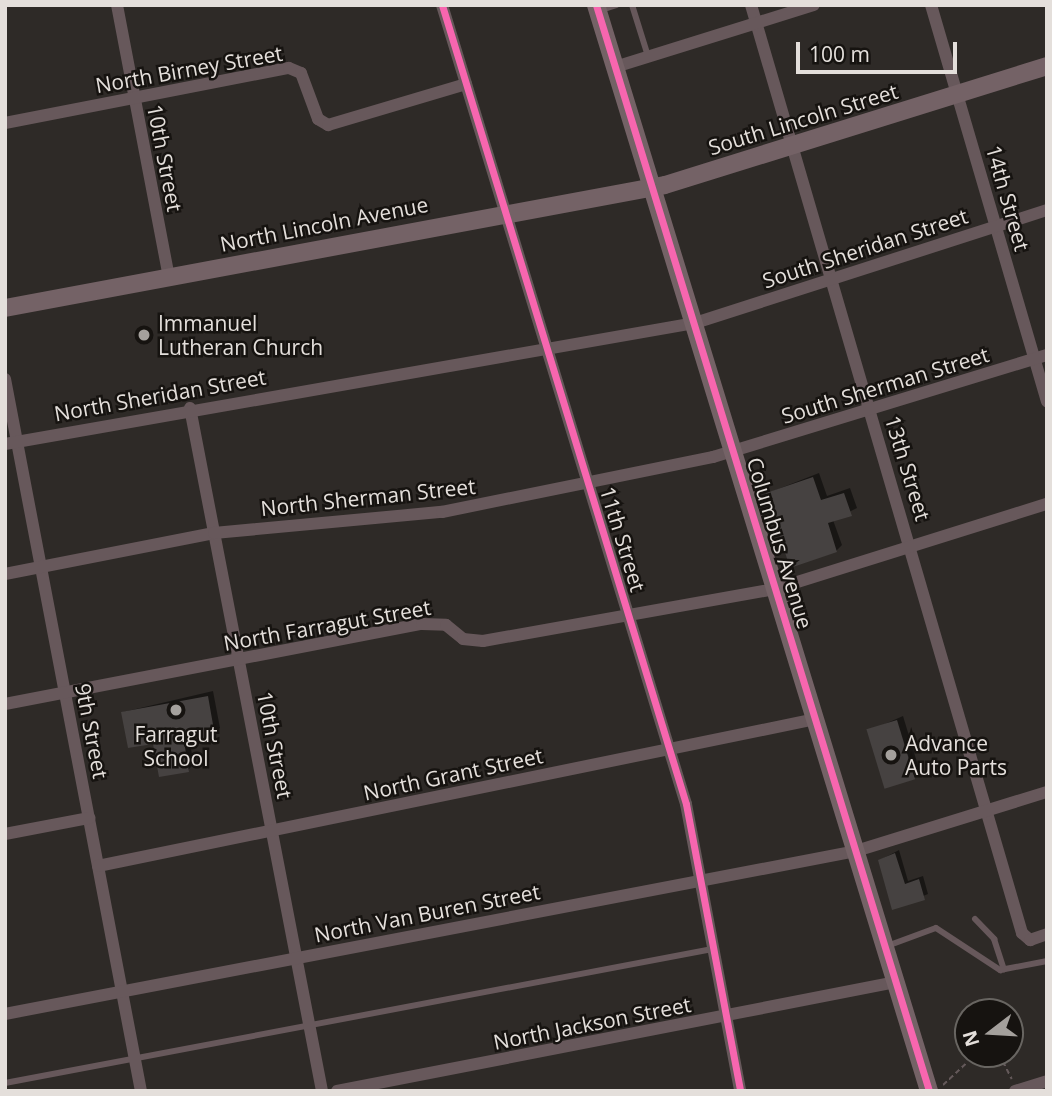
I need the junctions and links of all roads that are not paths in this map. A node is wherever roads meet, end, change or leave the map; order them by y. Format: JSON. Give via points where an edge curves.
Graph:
{"nodes":[{"id":1,"x":117,"y":5,"type":"edge"},
{"id":2,"x":442,"y":5,"type":"edge"},
{"id":3,"x":616,"y":5,"type":"edge"},
{"id":4,"x":632,"y":5,"type":"edge"},
{"id":5,"x":751,"y":5,"type":"edge"},
{"id":6,"x":814,"y":5,"type":"edge"},
{"id":7,"x":931,"y":5,"type":"edge"},
{"id":8,"x":597,"y":8,"type":"edge"},
{"id":9,"x":757,"y":23,"type":"junction"},
{"id":10,"x":649,"y":58,"type":"junction"},
{"id":11,"x":615,"y":66,"type":"junction"},
{"id":12,"x":1047,"y":66,"type":"edge"},
{"id":13,"x":466,"y":85,"type":"junction"},
{"id":14,"x":958,"y":94,"type":"junction"},
{"id":15,"x":134,"y":99,"type":"junction"},
{"id":16,"x":5,"y":123,"type":"edge"},
{"id":17,"x":794,"y":146,"type":"junction"},
{"id":18,"x":652,"y":186,"type":"junction"},
{"id":19,"x":1047,"y":210,"type":"edge"},
{"id":20,"x":506,"y":213,"type":"junction"},
{"id":21,"x":996,"y":226,"type":"junction"},
{"id":22,"x":169,"y":277,"type":"junction"},
{"id":23,"x":832,"y":278,"type":"junction"},
{"id":24,"x":5,"y":308,"type":"edge"},
{"id":25,"x":695,"y":323,"type":"junction"},
{"id":26,"x":547,"y":351,"type":"junction"},
{"id":27,"x":1041,"y":357,"type":"edge"},
{"id":28,"x":5,"y":379,"type":"edge"},
{"id":29,"x":1047,"y":401,"type":"edge"},
{"id":30,"x":190,"y":408,"type":"junction"},
{"id":31,"x":870,"y":409,"type":"junction"},
{"id":32,"x":11,"y":442,"type":"edge"},
{"id":33,"x":734,"y":452,"type":"junction"},
{"id":34,"x":588,"y":483,"type":"junction"},
{"id":35,"x":1047,"y":504,"type":"edge"},
{"id":36,"x":214,"y":533,"type":"junction"},
{"id":37,"x":911,"y":547,"type":"junction"},
{"id":38,"x":41,"y":567,"type":"junction"},
{"id":39,"x":5,"y":574,"type":"edge"},
{"id":40,"x":775,"y":589,"type":"junction"},
{"id":41,"x":629,"y":616,"type":"junction"},
{"id":42,"x":239,"y":660,"type":"junction"},
{"id":43,"x":64,"y":692,"type":"junction"},
{"id":44,"x":5,"y":704,"type":"edge"},
{"id":45,"x":816,"y":719,"type":"junction"},
{"id":46,"x":669,"y":747,"type":"junction"},
{"id":47,"x":1047,"y":792,"type":"edge"},
{"id":48,"x":986,"y":811,"type":"junction"},
{"id":49,"x":89,"y":818,"type":"junction"},
{"id":50,"x":273,"y":832,"type":"junction"},
{"id":51,"x":5,"y":834,"type":"edge"},
{"id":52,"x":856,"y":851,"type":"junction"},
{"id":53,"x":98,"y":866,"type":"junction"},
{"id":54,"x":700,"y":882,"type":"junction"},
{"id":55,"x":975,"y":919,"type":"dead end"},
{"id":56,"x":1046,"y":935,"type":"edge"},
{"id":57,"x":885,"y":947,"type":"junction"},
{"id":58,"x":712,"y":949,"type":"junction"},
{"id":59,"x":297,"y":957,"type":"junction"},
{"id":60,"x":1047,"y":961,"type":"edge"},
{"id":61,"x":1004,"y":970,"type":"junction"},
{"id":62,"x":896,"y":982,"type":"junction"},
{"id":63,"x":122,"y":992,"type":"junction"},
{"id":64,"x":5,"y":1014,"type":"edge"},
{"id":65,"x":726,"y":1017,"type":"junction"},
{"id":66,"x":310,"y":1027,"type":"junction"},
{"id":67,"x":135,"y":1059,"type":"junction"},
{"id":68,"x":1047,"y":1081,"type":"edge"},
{"id":69,"x":5,"y":1083,"type":"edge"},
{"id":70,"x":1014,"y":1086,"type":"edge"},
{"id":71,"x":936,"y":1088,"type":"edge"},
{"id":72,"x":141,"y":1091,"type":"edge"},
{"id":73,"x":322,"y":1091,"type":"edge"},
{"id":74,"x":337,"y":1091,"type":"edge"},
{"id":75,"x":740,"y":1091,"type":"edge"}],
"edges":[{"from":1,"to":15,"type":"street","name":"10th Street"},
{"from":2,"to":13,"type":"street","name":"11th Street"},
{"from":3,"to":8,"type":"lane"},
{"from":4,"to":10,"type":"lane"},
{"from":5,"to":9,"type":"street","name":"13th Street"},
{"from":6,"to":9,"type":"street"},
{"from":7,"to":14,"type":"street","name":"14th Street"},
{"from":8,"to":11,"type":"street","name":"Columbus Avenue"},
{"from":9,"to":10,"type":"street"},
{"from":9,"to":17,"type":"street","name":"13th Street"},
{"from":10,"to":11,"type":"street"},
{"from":11,"to":18,"type":"street","name":"Columbus Avenue"},
{"from":12,"to":14,"type":"street","name":"South Lincoln Street"},
{"from":13,"to":15,"type":"street","name":"North Birney Street","via":[[327,125],[318,118],[302,73],[289,68]]},
{"from":13,"to":20,"type":"street","name":"11th Street"},
{"from":14,"to":17,"type":"street","name":"South Lincoln Street"},
{"from":14,"to":21,"type":"street","name":"14th Street"},
{"from":15,"to":16,"type":"street","name":"North Birney Street"},
{"from":15,"to":22,"type":"street","name":"10th Street"},
{"from":17,"to":18,"type":"street","name":"South Lincoln Street"},
{"from":17,"to":23,"type":"street","name":"13th Street"},
{"from":18,"to":20,"type":"street","name":"North Lincoln Avenue"},
{"from":18,"to":25,"type":"street","name":"Columbus Avenue"},
{"from":19,"to":21,"type":"street","name":"South Sheridan Street"},
{"from":20,"to":22,"type":"street","name":"North Lincoln Avenue"},
{"from":20,"to":26,"type":"street","name":"11th Street"},
{"from":21,"to":23,"type":"street","name":"South Sheridan Street"},
{"from":21,"to":27,"type":"street","name":"14th Street"},
{"from":22,"to":24,"type":"street","name":"North Lincoln Avenue"},
{"from":23,"to":25,"type":"street","name":"South Sheridan Street"},
{"from":23,"to":31,"type":"street","name":"13th Street"},
{"from":25,"to":26,"type":"street","name":"North Sheridan Street"},
{"from":25,"to":33,"type":"street","name":"Columbus Avenue"},
{"from":26,"to":30,"type":"street","name":"North Sheridan Street"},
{"from":26,"to":34,"type":"street","name":"11th Street"},
{"from":27,"to":29,"type":"street","name":"14th Street"},
{"from":27,"to":31,"type":"street","name":"South Sherman Street"},
{"from":28,"to":32,"type":"street","name":"9th Street"},
{"from":30,"to":32,"type":"street","name":"North Sheridan Street"},
{"from":30,"to":36,"type":"street","name":"10th Street"},
{"from":31,"to":33,"type":"street","name":"South Sherman Street"},
{"from":31,"to":37,"type":"street","name":"13th Street"},
{"from":32,"to":38,"type":"street","name":"9th Street"},
{"from":33,"to":34,"type":"street","name":"North Sherman Street"},
{"from":33,"to":40,"type":"street","name":"Columbus Avenue"},
{"from":34,"to":36,"type":"street","name":"North Sherman Street","via":[[442,512]]},
{"from":34,"to":41,"type":"street","name":"11th Street"},
{"from":35,"to":37,"type":"street","name":"North Farragut Street"},
{"from":36,"to":38,"type":"street","name":"North Sherman Street"},
{"from":36,"to":42,"type":"street","name":"10th Street"},
{"from":37,"to":40,"type":"street","name":"North Farragut Street"},
{"from":37,"to":48,"type":"street","name":"13th Street"},
{"from":38,"to":39,"type":"street","name":"North Sherman Street"},
{"from":38,"to":43,"type":"street","name":"9th Street"},
{"from":40,"to":41,"type":"street","name":"North Farragut Street"},
{"from":40,"to":45,"type":"street","name":"Columbus Avenue"},
{"from":41,"to":42,"type":"street","name":"North Farragut Street","via":[[483,641],[463,639],[435,623]]},
{"from":41,"to":46,"type":"street","name":"11th Street"},
{"from":42,"to":43,"type":"street","name":"North Farragut Street"},
{"from":42,"to":50,"type":"street","name":"10th Street"},
{"from":43,"to":44,"type":"street","name":"North Farragut Street"},
{"from":43,"to":49,"type":"street","name":"9th Street"},
{"from":45,"to":46,"type":"street","name":"North Grant Street"},
{"from":45,"to":52,"type":"street","name":"Columbus Avenue"},
{"from":46,"to":50,"type":"street","name":"North Grant Street"},
{"from":46,"to":54,"type":"street","name":"11th Street"},
{"from":47,"to":48,"type":"street","name":"North Van Buren Street"},
{"from":48,"to":52,"type":"street","name":"North Van Buren Street"},
{"from":48,"to":56,"type":"street","name":"13th Street","via":[[1022,933],[1030,940]]},
{"from":49,"to":51,"type":"street"},
{"from":49,"to":53,"type":"street","name":"9th Street"},
{"from":50,"to":53,"type":"street","name":"North Grant Street"},
{"from":50,"to":59,"type":"street","name":"10th Street"},
{"from":52,"to":54,"type":"street","name":"North Van Buren Street"},
{"from":52,"to":57,"type":"street","name":"Columbus Avenue"},
{"from":53,"to":63,"type":"street","name":"9th Street"},
{"from":54,"to":58,"type":"street","name":"11th Street"},
{"from":54,"to":59,"type":"street","name":"North Van Buren Street"},
{"from":55,"to":61,"type":"lane","via":[[994,939]]},
{"from":57,"to":61,"type":"lane","via":[[936,928]]},
{"from":57,"to":62,"type":"street","name":"Columbus Avenue"},
{"from":58,"to":65,"type":"street","name":"11th Street"},
{"from":58,"to":66,"type":"lane"},
{"from":59,"to":63,"type":"street","name":"North Van Buren Street"},
{"from":59,"to":66,"type":"street","name":"10th Street"},
{"from":60,"to":61,"type":"lane"},
{"from":62,"to":65,"type":"street","name":"North Jackson Street"},
{"from":62,"to":71,"type":"street","name":"Columbus Avenue"},
{"from":63,"to":64,"type":"street","name":"North Van Buren Street"},
{"from":63,"to":67,"type":"street","name":"9th Street"},
{"from":65,"to":74,"type":"street","name":"North Jackson Street"},
{"from":65,"to":75,"type":"street","name":"11th Street"},
{"from":66,"to":67,"type":"lane"},
{"from":66,"to":73,"type":"street","name":"10th Street"},
{"from":67,"to":69,"type":"lane"},
{"from":67,"to":72,"type":"street","name":"9th Street"},
{"from":68,"to":70,"type":"street"}]}
